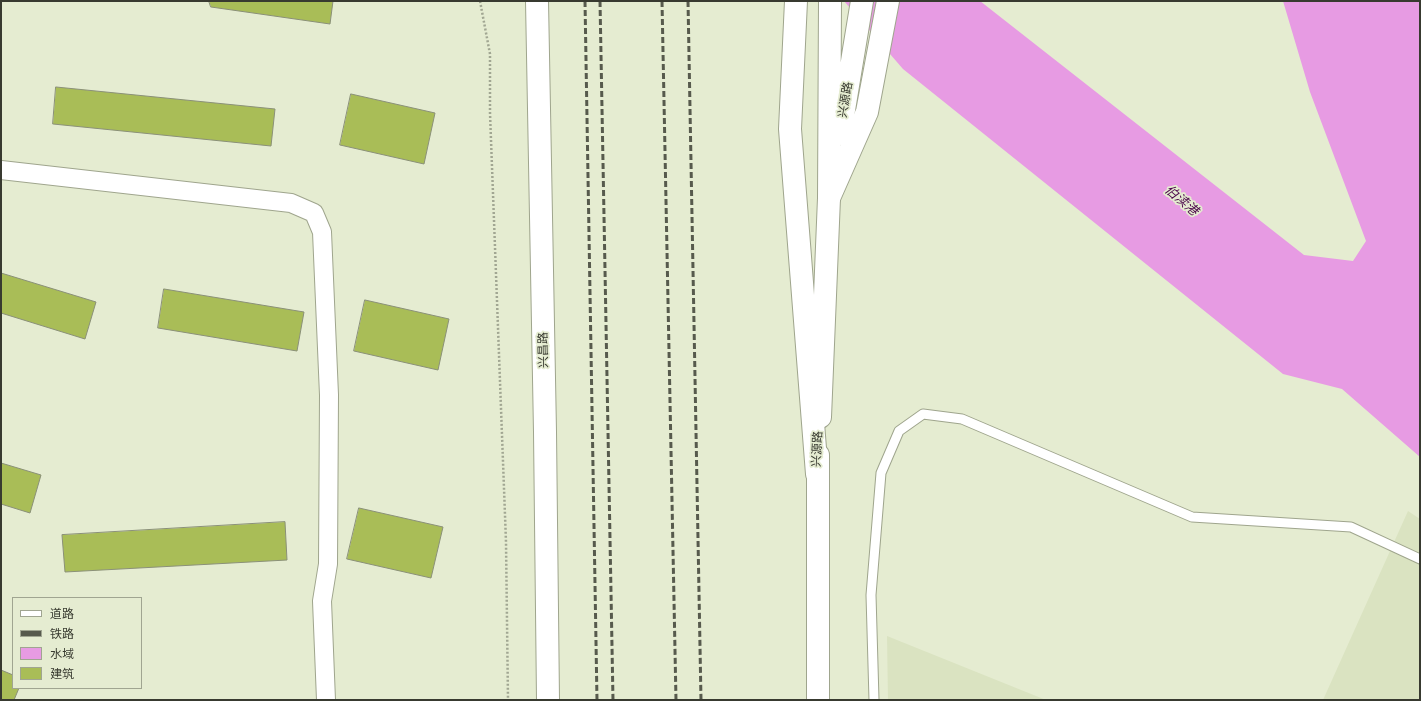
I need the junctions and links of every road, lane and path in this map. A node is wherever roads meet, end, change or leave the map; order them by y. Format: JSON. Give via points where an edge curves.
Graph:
{"nodes":[{"id":1,"x":480,"y":1,"type":"edge"},
{"id":2,"x":537,"y":1,"type":"edge"},
{"id":3,"x":796,"y":1,"type":"edge"},
{"id":4,"x":862,"y":1,"type":"edge"},
{"id":5,"x":888,"y":1,"type":"edge"},
{"id":6,"x":830,"y":2,"type":"edge"},
{"id":7,"x":1,"y":170,"type":"edge"},
{"id":8,"x":829,"y":198,"type":"junction"},
{"id":9,"x":817,"y":474,"type":"junction"},
{"id":10,"x":1420,"y":559,"type":"edge"},
{"id":11,"x":326,"y":700,"type":"edge"},
{"id":12,"x":508,"y":700,"type":"edge"},
{"id":13,"x":548,"y":700,"type":"edge"},
{"id":14,"x":818,"y":700,"type":"edge"},
{"id":15,"x":874,"y":700,"type":"edge"}],
"edges":[{"from":1,"to":12,"type":"path","via":[[490,54],[506,542]]},
{"from":2,"to":13,"type":"main road","name":"兴昌路"},
{"from":3,"to":9,"type":"main road","via":[[790,129]]},
{"from":4,"to":8,"type":"main road","name":"兴源路"},
{"from":5,"to":8,"type":"main road","via":[[867,112]]},
{"from":6,"to":8,"type":"main road","name":"兴源路"},
{"from":7,"to":11,"type":"street","via":[[291,203],[314,213],[322,232],[329,395],[328,564],[322,601]]},
{"from":8,"to":9,"type":"main road","name":"兴源路"},
{"from":9,"to":14,"type":"main road","name":"兴源路"},
{"from":10,"to":15,"type":"lane","via":[[1351,527],[1192,517],[962,419],[923,414],[899,431],[881,473],[871,595]]}]}
